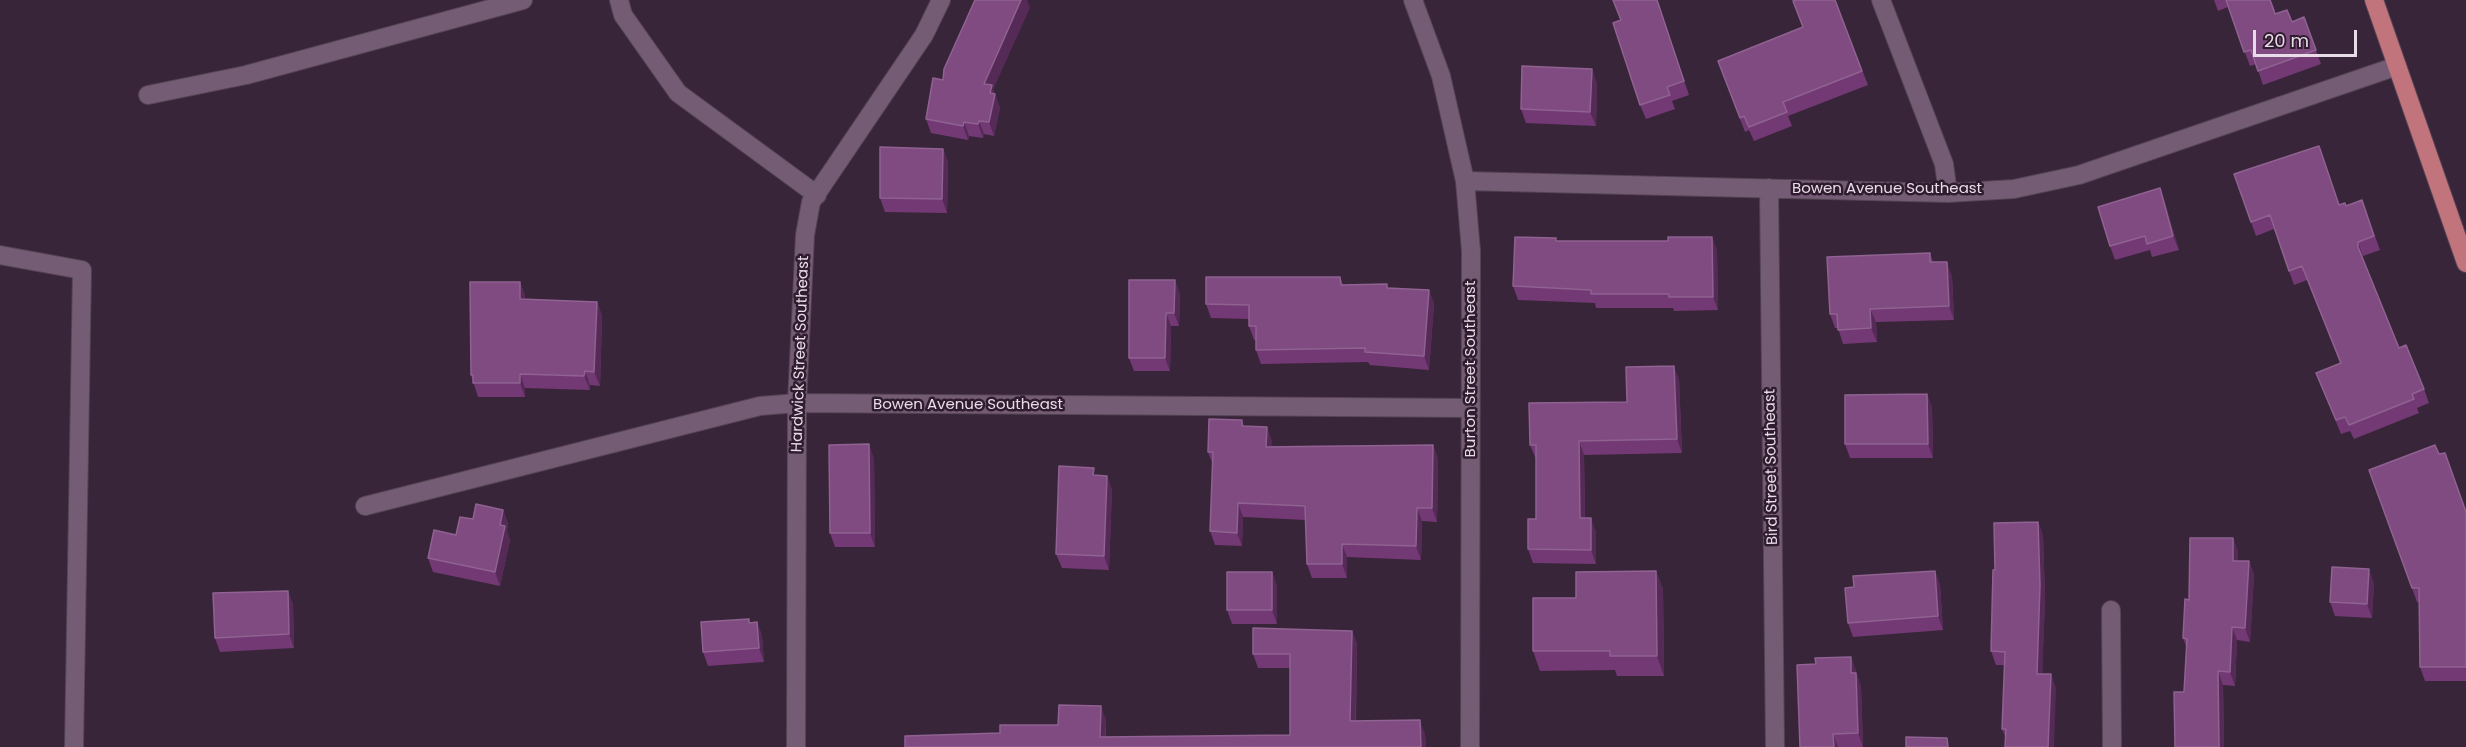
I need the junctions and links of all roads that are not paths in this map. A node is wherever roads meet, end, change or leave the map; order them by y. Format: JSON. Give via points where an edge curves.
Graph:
{"nodes":[{"id":1,"x":523,"y":0,"type":"edge"},
{"id":2,"x":619,"y":0,"type":"edge"},
{"id":3,"x":941,"y":0,"type":"edge"},
{"id":4,"x":1413,"y":0,"type":"edge"},
{"id":5,"x":1881,"y":0,"type":"edge"},
{"id":6,"x":2373,"y":0,"type":"edge"},
{"id":7,"x":2397,"y":66,"type":"junction"},
{"id":8,"x":148,"y":95,"type":"dead end"},
{"id":9,"x":1465,"y":181,"type":"junction"},
{"id":10,"x":1769,"y":188,"type":"junction"},
{"id":11,"x":1947,"y":192,"type":"junction"},
{"id":12,"x":817,"y":195,"type":"junction"},
{"id":13,"x":0,"y":255,"type":"edge"},
{"id":14,"x":2466,"y":263,"type":"edge"},
{"id":15,"x":797,"y":403,"type":"junction"},
{"id":16,"x":1471,"y":408,"type":"junction"},
{"id":17,"x":365,"y":506,"type":"dead end"},
{"id":18,"x":2111,"y":610,"type":"dead end"},
{"id":19,"x":74,"y":747,"type":"edge"},
{"id":20,"x":796,"y":747,"type":"edge"},
{"id":21,"x":1470,"y":747,"type":"edge"},
{"id":22,"x":1775,"y":747,"type":"edge"},
{"id":23,"x":2112,"y":747,"type":"edge"}],
"edges":[{"from":1,"to":8,"type":"street","via":[[246,75]]},
{"from":2,"to":12,"type":"street","via":[[623,15],[678,93]]},
{"from":3,"to":12,"type":"street","name":"Hardwick Street Southeast","via":[[924,35]]},
{"from":4,"to":9,"type":"street","name":"Burton Street Southeast","via":[[1441,76]]},
{"from":5,"to":11,"type":"street","via":[[1944,164]]},
{"from":6,"to":7,"type":"main road"},
{"from":7,"to":11,"type":"street","name":"Bowen Avenue Southeast","via":[[2079,175],[2014,189]]},
{"from":7,"to":14,"type":"main road"},
{"from":9,"to":10,"type":"street","name":"Bowen Avenue Southeast"},
{"from":9,"to":16,"type":"street","name":"Burton Street Southeast","via":[[1471,251]]},
{"from":10,"to":11,"type":"street","name":"Bowen Avenue Southeast"},
{"from":10,"to":22,"type":"street","name":"Bird Street Southeast"},
{"from":12,"to":15,"type":"street","name":"Hardwick Street Southeast","via":[[805,235]]},
{"from":13,"to":19,"type":"street","via":[[82,270]]},
{"from":15,"to":16,"type":"street","name":"Bowen Avenue Southeast"},
{"from":15,"to":17,"type":"street","name":"Bowen Avenue Southeast","via":[[760,406]]},
{"from":15,"to":20,"type":"street","name":"Hardwick Street Southeast"},
{"from":16,"to":21,"type":"street","name":"Burton Street Southeast"},
{"from":18,"to":23,"type":"street"}]}
